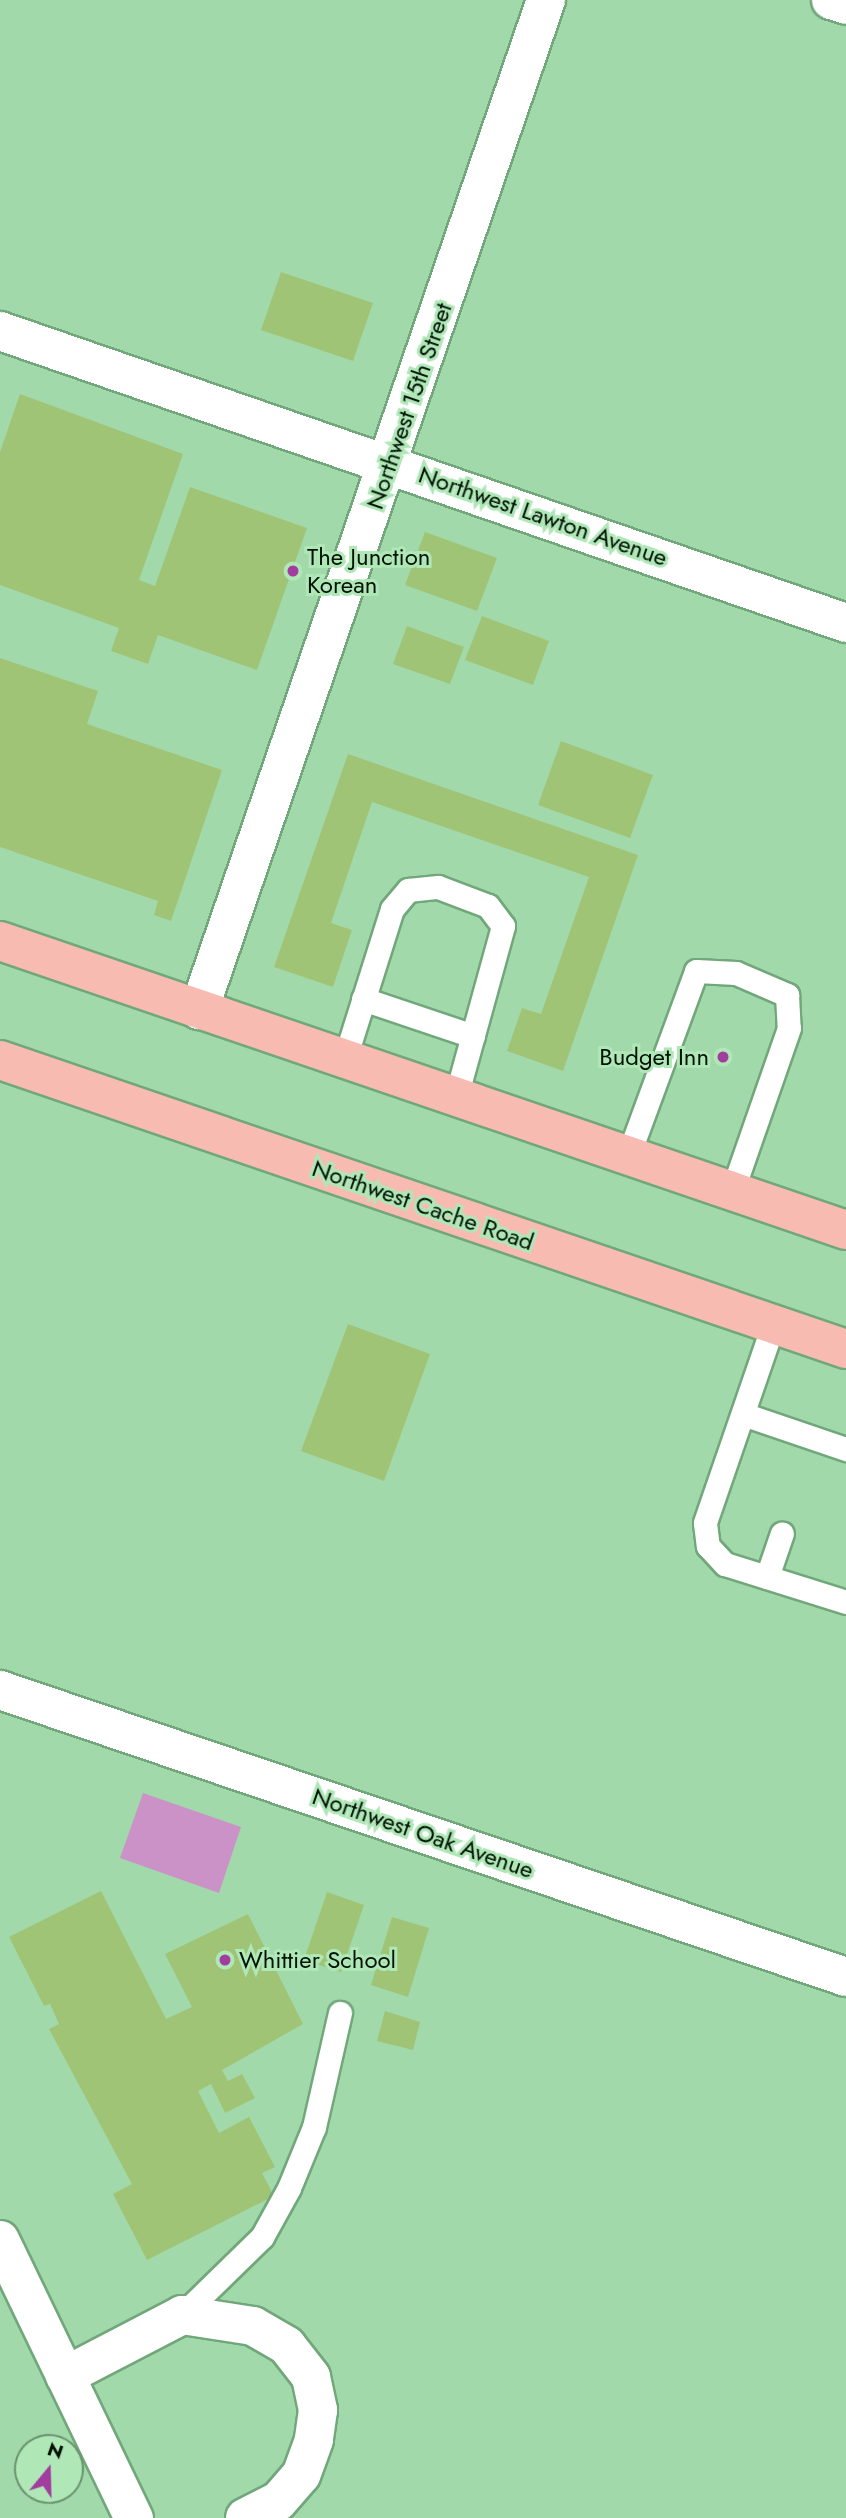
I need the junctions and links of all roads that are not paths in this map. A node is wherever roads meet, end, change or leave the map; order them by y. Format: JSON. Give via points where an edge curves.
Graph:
{"nodes":[{"id":1,"x":545,"y":0,"type":"edge"},
{"id":2,"x":831,"y":0,"type":"edge"},
{"id":3,"x":846,"y":5,"type":"edge"},
{"id":4,"x":0,"y":331,"type":"edge"},
{"id":5,"x":391,"y":463,"type":"junction"},
{"id":6,"x":846,"y":623,"type":"edge"},
{"id":7,"x":0,"y":941,"type":"edge"},
{"id":8,"x":363,"y":999,"type":"junction"},
{"id":9,"x":199,"y":1010,"type":"junction"},
{"id":10,"x":473,"y":1036,"type":"junction"},
{"id":11,"x":345,"y":1058,"type":"junction"},
{"id":12,"x":0,"y":1060,"type":"edge"},
{"id":13,"x":456,"y":1097,"type":"junction"},
{"id":14,"x":628,"y":1156,"type":"junction"},
{"id":15,"x":732,"y":1192,"type":"junction"},
{"id":16,"x":846,"y":1230,"type":"edge"},
{"id":17,"x":774,"y":1325,"type":"junction"},
{"id":18,"x":846,"y":1349,"type":"edge"},
{"id":19,"x":743,"y":1414,"type":"junction"},
{"id":20,"x":846,"y":1450,"type":"edge"},
{"id":21,"x":782,"y":1533,"type":"dead end"},
{"id":22,"x":767,"y":1577,"type":"junction"},
{"id":23,"x":846,"y":1602,"type":"edge"},
{"id":24,"x":0,"y":1690,"type":"edge"},
{"id":25,"x":846,"y":1976,"type":"edge"},
{"id":26,"x":340,"y":2013,"type":"dead end"},
{"id":27,"x":0,"y":2240,"type":"edge"},
{"id":28,"x":183,"y":2315,"type":"junction"},
{"id":29,"x":65,"y":2376,"type":"junction"},
{"id":30,"x":134,"y":2518,"type":"edge"},
{"id":31,"x":245,"y":2518,"type":"edge"}],
"edges":[{"from":1,"to":5,"type":"street","name":"Northwest 15th Street"},
{"from":2,"to":3,"type":"street"},
{"from":4,"to":5,"type":"street","name":"Northwest Lawton Avenue"},
{"from":5,"to":6,"type":"street","name":"Northwest Lawton Avenue"},
{"from":5,"to":9,"type":"street","name":"Northwest 15th Street"},
{"from":7,"to":9,"type":"main road"},
{"from":8,"to":10,"type":"lane"},
{"from":8,"to":10,"type":"lane","via":[[392,909],[408,890],[438,887],[488,906],[503,926]]},
{"from":8,"to":11,"type":"lane"},
{"from":9,"to":11,"type":"main road"},
{"from":10,"to":13,"type":"lane"},
{"from":11,"to":13,"type":"main road"},
{"from":12,"to":17,"type":"main road","name":"Northwest Cache Road"},
{"from":13,"to":14,"type":"main road"},
{"from":14,"to":15,"type":"main road"},
{"from":14,"to":15,"type":"lane","via":[[696,971],[736,973],[787,995],[789,1028]]},
{"from":15,"to":16,"type":"main road"},
{"from":17,"to":18,"type":"main road","name":"Northwest Cache Road"},
{"from":17,"to":19,"type":"lane"},
{"from":19,"to":20,"type":"lane","via":[[811,1444]]},
{"from":19,"to":22,"type":"lane","via":[[705,1523],[708,1546],[725,1564]]},
{"from":21,"to":22,"type":"lane"},
{"from":22,"to":23,"type":"lane"},
{"from":24,"to":25,"type":"street","name":"Northwest Oak Avenue"},
{"from":26,"to":28,"type":"lane","via":[[314,2127],[289,2188],[262,2237]]},
{"from":27,"to":29,"type":"street"},
{"from":28,"to":29,"type":"street"},
{"from":28,"to":31,"type":"street","via":[[253,2326],[286,2346],[311,2377],[318,2410],[301,2475],[278,2501]]},
{"from":29,"to":30,"type":"street"}]}
